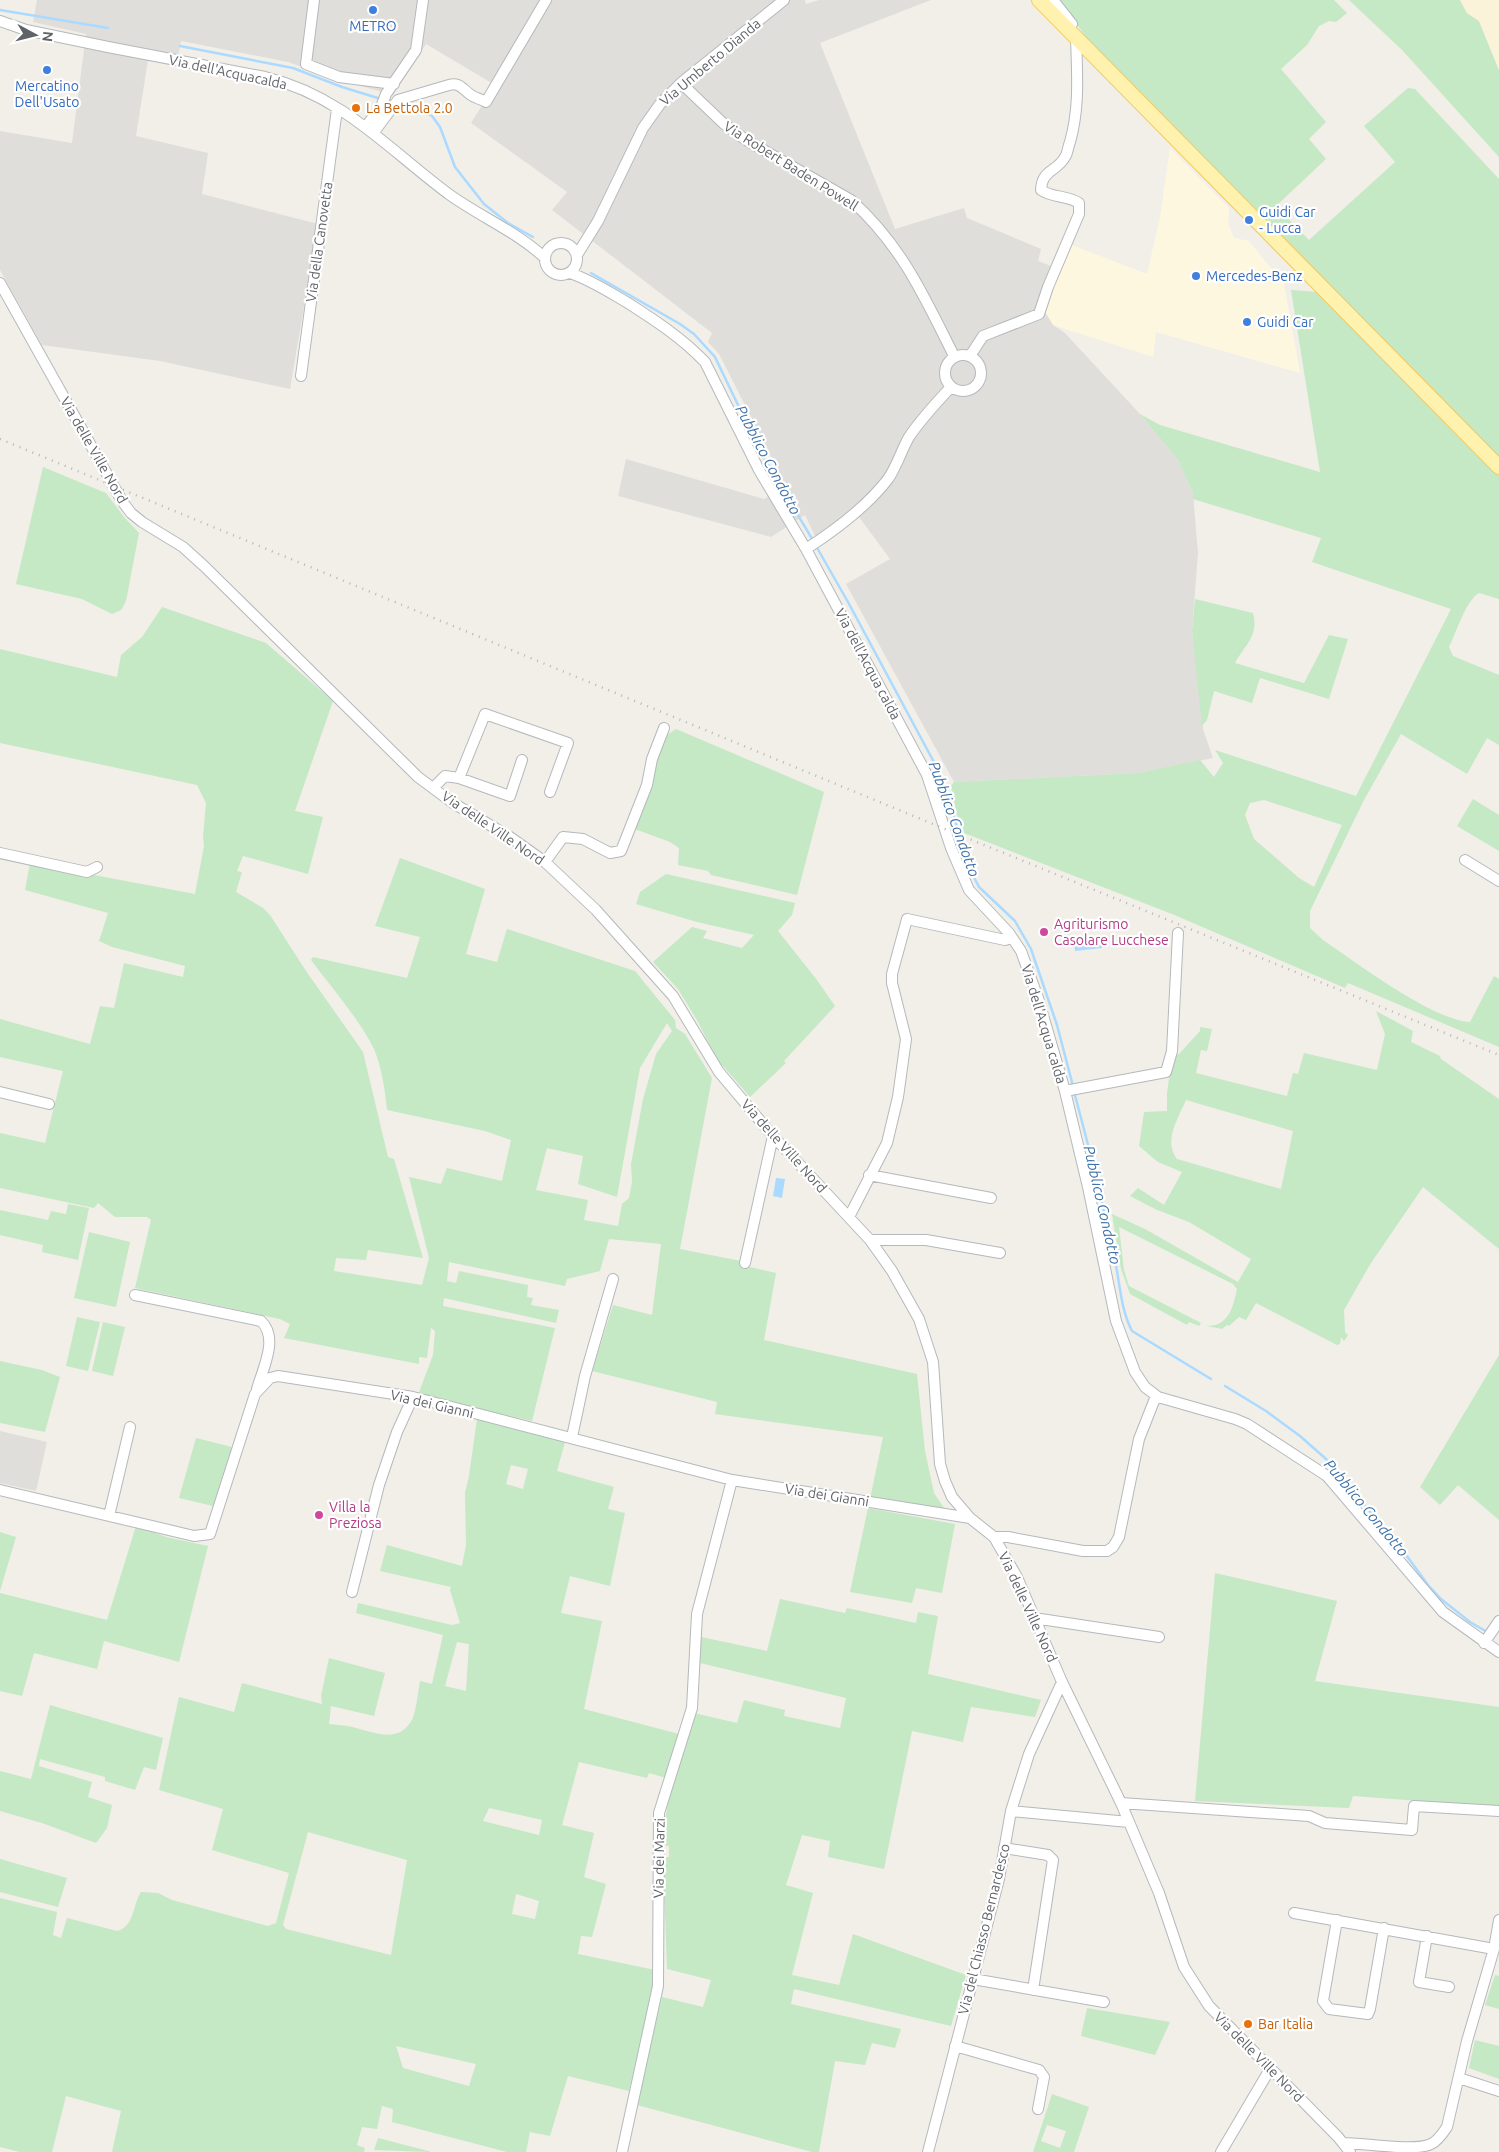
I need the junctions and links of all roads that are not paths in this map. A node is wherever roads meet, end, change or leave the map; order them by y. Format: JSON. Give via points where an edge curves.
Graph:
{"nodes":[{"id":1,"x":314,"y":0,"type":"edge"},
{"id":2,"x":423,"y":0,"type":"edge"},
{"id":3,"x":546,"y":0,"type":"edge"},
{"id":4,"x":784,"y":0,"type":"edge"},
{"id":5,"x":1039,"y":0,"type":"edge"},
{"id":6,"x":1053,"y":0,"type":"edge"},
{"id":7,"x":0,"y":21,"type":"edge"},
{"id":8,"x":1072,"y":33,"type":"junction"},
{"id":9,"x":681,"y":83,"type":"junction"},
{"id":10,"x":394,"y":84,"type":"junction"},
{"id":11,"x":338,"y":108,"type":"junction"},
{"id":12,"x":370,"y":129,"type":"junction"},
{"id":13,"x":588,"y":236,"type":"junction"},
{"id":14,"x":568,"y":244,"type":"junction"},
{"id":15,"x":552,"y":245,"type":"junction"},
{"id":16,"x":531,"y":246,"type":"junction"},
{"id":17,"x":577,"y":257,"type":"junction"},
{"id":18,"x":545,"y":258,"type":"junction"},
{"id":19,"x":570,"y":273,"type":"junction"},
{"id":20,"x":589,"y":279,"type":"junction"},
{"id":21,"x":0,"y":283,"type":"edge"},
{"id":22,"x":954,"y":356,"type":"junction"},
{"id":23,"x":970,"y":356,"type":"junction"},
{"id":24,"x":301,"y":376,"type":"dead end"},
{"id":25,"x":951,"y":387,"type":"junction"},
{"id":26,"x":1499,"y":467,"type":"edge"},
{"id":27,"x":813,"y":545,"type":"junction"},
{"id":28,"x":664,"y":728,"type":"dead end"},
{"id":29,"x":522,"y":760,"type":"dead end"},
{"id":30,"x":459,"y":778,"type":"junction"},
{"id":31,"x":433,"y":788,"type":"junction"},
{"id":32,"x":550,"y":792,"type":"dead end"},
{"id":33,"x":0,"y":853,"type":"edge"},
{"id":34,"x":1465,"y":860,"type":"dead end"},
{"id":35,"x":545,"y":862,"type":"junction"},
{"id":36,"x":97,"y":867,"type":"dead end"},
{"id":37,"x":1499,"y":881,"type":"edge"},
{"id":38,"x":1178,"y":933,"type":"dead end"},
{"id":39,"x":1012,"y":938,"type":"junction"},
{"id":40,"x":1068,"y":1091,"type":"junction"},
{"id":41,"x":0,"y":1092,"type":"edge"},
{"id":42,"x":50,"y":1104,"type":"dead end"},
{"id":43,"x":773,"y":1136,"type":"junction"},
{"id":44,"x":869,"y":1175,"type":"junction"},
{"id":45,"x":991,"y":1198,"type":"dead end"},
{"id":46,"x":849,"y":1217,"type":"junction"},
{"id":47,"x":870,"y":1240,"type":"junction"},
{"id":48,"x":1000,"y":1253,"type":"dead end"},
{"id":49,"x":745,"y":1263,"type":"dead end"},
{"id":50,"x":613,"y":1279,"type":"dead end"},
{"id":51,"x":135,"y":1295,"type":"dead end"},
{"id":52,"x":255,"y":1394,"type":"junction"},
{"id":53,"x":1156,"y":1396,"type":"junction"},
{"id":54,"x":413,"y":1397,"type":"junction"},
{"id":55,"x":130,"y":1427,"type":"dead end"},
{"id":56,"x":572,"y":1438,"type":"junction"},
{"id":57,"x":732,"y":1480,"type":"junction"},
{"id":58,"x":0,"y":1490,"type":"edge"},
{"id":59,"x":109,"y":1516,"type":"junction"},
{"id":60,"x":970,"y":1518,"type":"junction"},
{"id":61,"x":994,"y":1537,"type":"junction"},
{"id":62,"x":352,"y":1592,"type":"dead end"},
{"id":63,"x":1034,"y":1618,"type":"junction"},
{"id":64,"x":1496,"y":1625,"type":"edge"},
{"id":65,"x":1159,"y":1637,"type":"dead end"},
{"id":66,"x":1484,"y":1643,"type":"junction"},
{"id":67,"x":1499,"y":1652,"type":"edge"},
{"id":68,"x":1062,"y":1682,"type":"junction"},
{"id":69,"x":1121,"y":1803,"type":"junction"},
{"id":70,"x":1012,"y":1811,"type":"junction"},
{"id":71,"x":1499,"y":1811,"type":"edge"},
{"id":72,"x":1129,"y":1822,"type":"junction"},
{"id":73,"x":1004,"y":1848,"type":"junction"},
{"id":74,"x":1294,"y":1914,"type":"dead end"},
{"id":75,"x":1337,"y":1920,"type":"junction"},
{"id":76,"x":1499,"y":1920,"type":"edge"},
{"id":77,"x":1384,"y":1928,"type":"junction"},
{"id":78,"x":1427,"y":1936,"type":"junction"},
{"id":79,"x":1494,"y":1949,"type":"junction"},
{"id":80,"x":973,"y":1979,"type":"junction"},
{"id":81,"x":1450,"y":1987,"type":"dead end"},
{"id":82,"x":1033,"y":1990,"type":"junction"},
{"id":83,"x":1104,"y":2002,"type":"dead end"},
{"id":84,"x":955,"y":2046,"type":"junction"},
{"id":85,"x":1270,"y":2069,"type":"junction"},
{"id":86,"x":1459,"y":2078,"type":"junction"},
{"id":87,"x":1499,"y":2091,"type":"edge"},
{"id":88,"x":1038,"y":2109,"type":"dead end"},
{"id":89,"x":1343,"y":2143,"type":"junction"},
{"id":90,"x":622,"y":2152,"type":"edge"},
{"id":91,"x":928,"y":2152,"type":"edge"},
{"id":92,"x":1221,"y":2152,"type":"edge"},
{"id":93,"x":1350,"y":2152,"type":"edge"}],
"edges":[{"from":1,"to":10,"type":"street","via":[[306,64],[339,77]]},
{"from":2,"to":10,"type":"street","via":[[416,50]]},
{"from":3,"to":12,"type":"street","via":[[486,102],[456,84],[396,104]]},
{"from":4,"to":9,"type":"street","name":"Via Umberto Dianda"},
{"from":5,"to":8,"type":"main road"},
{"from":6,"to":8,"type":"street","via":[[1072,24]]},
{"from":7,"to":11,"type":"street","name":"Via dell'Acquacalda","via":[[26,30],[287,83]]},
{"from":8,"to":23,"type":"street","via":[[1077,116],[1065,157],[1045,175],[1041,190],[1072,198],[1079,203],[1079,214],[1039,314],[983,336]]},
{"from":8,"to":26,"type":"main road"},
{"from":9,"to":13,"type":"street","name":"Via Umberto Dianda","via":[[643,128],[622,175]]},
{"from":9,"to":22,"type":"street","name":"Via Robert Baden Powell","via":[[746,140],[851,200],[865,213],[899,254]]},
{"from":10,"to":12,"type":"street"},
{"from":11,"to":12,"type":"street","name":"Via dell'Acquacalda"},
{"from":11,"to":24,"type":"street","name":"Via della Canovetta"},
{"from":12,"to":16,"type":"street","name":"Via dell'Acquacalda","via":[[452,196]]},
{"from":13,"to":14,"type":"street"},
{"from":13,"to":17,"type":"street","name":"Via Umberto Dianda"},
{"from":14,"to":15,"type":"street"},
{"from":14,"to":17,"type":"street"},
{"from":15,"to":16,"type":"street"},
{"from":15,"to":18,"type":"street"},
{"from":16,"to":18,"type":"street","name":"Via dell'Acquacalda"},
{"from":17,"to":19,"type":"street"},
{"from":17,"to":20,"type":"street","name":"Via dell'Acqua calda"},
{"from":18,"to":19,"type":"street","via":[[552,273]]},
{"from":19,"to":20,"type":"street","name":"Via dell'Acqua calda"},
{"from":20,"to":27,"type":"street","name":"Via dell'Acqua calda","via":[[659,323],[705,362],[759,470]]},
{"from":21,"to":31,"type":"street","name":"Via delle Ville Nord","via":[[131,513],[183,547],[204,566],[418,777]]},
{"from":22,"to":23,"type":"street"},
{"from":22,"to":25,"type":"street","via":[[944,371]]},
{"from":23,"to":25,"type":"street","via":[[976,359],[981,370],[978,383],[968,390]]},
{"from":25,"to":27,"type":"street","via":[[908,439],[887,480],[842,525]]},
{"from":27,"to":39,"type":"street","name":"Via dell'Acqua calda","via":[[928,775],[969,890]]},
{"from":28,"to":35,"type":"street","via":[[647,785],[621,851],[610,853],[583,839],[563,837]]},
{"from":29,"to":30,"type":"street","via":[[510,796]]},
{"from":30,"to":31,"type":"street","via":[[445,776]]},
{"from":30,"to":32,"type":"street","via":[[485,714],[568,743]]},
{"from":31,"to":35,"type":"street","name":"Via delle Ville Nord"},
{"from":33,"to":36,"type":"street","via":[[87,872]]},
{"from":34,"to":37,"type":"street"},
{"from":35,"to":43,"type":"street","name":"Via delle Ville Nord","via":[[596,910],[673,996],[719,1072]]},
{"from":38,"to":40,"type":"street","via":[[1172,1051],[1166,1072]]},
{"from":39,"to":40,"type":"street","name":"Via dell'Acqua calda","via":[[1021,951]]},
{"from":39,"to":44,"type":"street","via":[[1006,940],[907,920],[892,974],[906,1039],[898,1097],[887,1142]]},
{"from":40,"to":53,"type":"street","name":"Via dell'Acqua calda","via":[[1116,1321],[1135,1372]]},
{"from":41,"to":42,"type":"street"},
{"from":43,"to":46,"type":"street","name":"Via delle Ville Nord"},
{"from":43,"to":49,"type":"street"},
{"from":44,"to":45,"type":"street"},
{"from":44,"to":46,"type":"street"},
{"from":46,"to":47,"type":"street","name":"Via delle Ville Nord"},
{"from":47,"to":48,"type":"street","via":[[926,1240]]},
{"from":47,"to":60,"type":"street","name":"Via delle Ville Nord","via":[[902,1287],[927,1339],[933,1362],[940,1464],[952,1497]]},
{"from":50,"to":56,"type":"street","via":[[585,1376]]},
{"from":51,"to":52,"type":"street","via":[[261,1320],[270,1336]]},
{"from":52,"to":54,"type":"street","name":"Via dei Gianni","via":[[270,1378],[278,1376]]},
{"from":52,"to":59,"type":"street","name":"Via dei Gianni","via":[[210,1534],[194,1536]]},
{"from":53,"to":61,"type":"street","via":[[1139,1440],[1119,1537],[1113,1547],[1106,1551],[1083,1551]]},
{"from":53,"to":66,"type":"street","via":[[1247,1424],[1327,1476],[1443,1612]]},
{"from":54,"to":56,"type":"street","name":"Via dei Gianni"},
{"from":54,"to":62,"type":"street","via":[[379,1485]]},
{"from":55,"to":59,"type":"street"},
{"from":56,"to":57,"type":"street","name":"Via dei Gianni"},
{"from":57,"to":60,"type":"street","name":"Via dei Gianni"},
{"from":57,"to":90,"type":"street","name":"Via dei Marzi","via":[[697,1614],[692,1708],[659,1813],[658,1986]]},
{"from":58,"to":59,"type":"street","name":"Via dei Gianni"},
{"from":60,"to":61,"type":"street","name":"Via delle Ville Nord"},
{"from":61,"to":63,"type":"street","name":"Via delle Ville Nord"},
{"from":63,"to":65,"type":"street"},
{"from":63,"to":68,"type":"street","name":"Via delle Ville Nord"},
{"from":64,"to":66,"type":"street"},
{"from":66,"to":67,"type":"street"},
{"from":68,"to":69,"type":"street","name":"Via delle Ville Nord"},
{"from":68,"to":70,"type":"street","name":"Via del Chiasso Bernardesco","via":[[1030,1754]]},
{"from":69,"to":71,"type":"street","via":[[1309,1816],[1325,1823],[1412,1830],[1414,1806]]},
{"from":69,"to":72,"type":"street","name":"Via delle Ville Nord"},
{"from":70,"to":72,"type":"street"},
{"from":70,"to":73,"type":"street","name":"Via del Chiasso Bernardesco"},
{"from":72,"to":85,"type":"street","name":"Via delle Ville Nord","via":[[1159,1893],[1184,1967],[1195,1987]]},
{"from":73,"to":80,"type":"street","name":"Via del Chiasso Bernardesco"},
{"from":73,"to":82,"type":"street","via":[[1048,1855],[1053,1860]]},
{"from":74,"to":75,"type":"street"},
{"from":75,"to":77,"type":"street"},
{"from":75,"to":77,"type":"street","via":[[1323,2001],[1329,2009],[1368,2014]]},
{"from":76,"to":79,"type":"street"},
{"from":77,"to":78,"type":"street"},
{"from":78,"to":79,"type":"street"},
{"from":78,"to":81,"type":"street","via":[[1419,1982]]},
{"from":79,"to":86,"type":"street"},
{"from":80,"to":82,"type":"street"},
{"from":80,"to":84,"type":"street","name":"Via del Chiasso Bernardesco"},
{"from":82,"to":83,"type":"street"},
{"from":84,"to":88,"type":"street","via":[[1039,2070],[1044,2077]]},
{"from":84,"to":91,"type":"street","name":"Via del Chiasso Bernardesco"},
{"from":85,"to":89,"type":"street","name":"Via delle Ville Nord"},
{"from":85,"to":92,"type":"street"},
{"from":86,"to":87,"type":"street"},
{"from":86,"to":89,"type":"street","via":[[1447,2127],[1430,2144],[1414,2147]]},
{"from":89,"to":93,"type":"street","name":"Via delle Ville Nord"}]}
